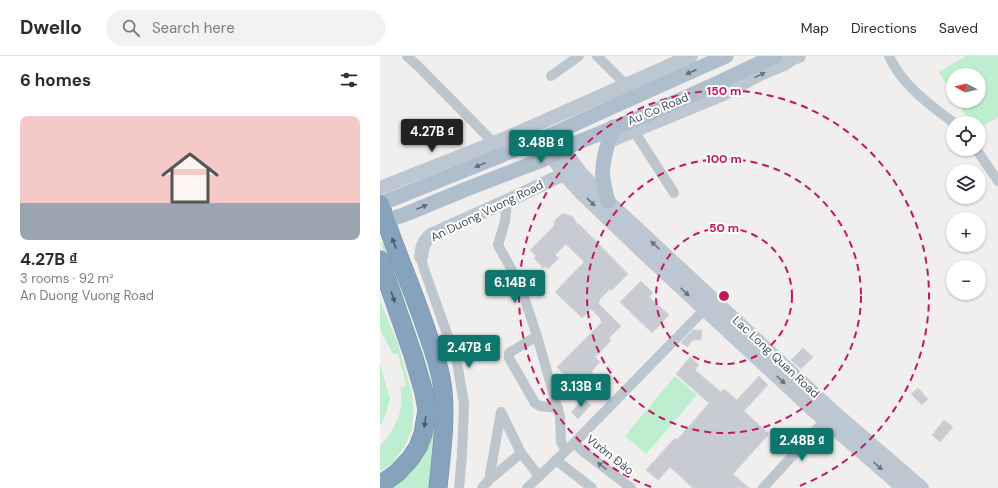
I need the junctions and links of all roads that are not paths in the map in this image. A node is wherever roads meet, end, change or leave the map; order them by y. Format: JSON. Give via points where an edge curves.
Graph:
{"nodes":[{"id":1,"x":407,"y":56,"type":"edge"},
{"id":2,"x":579,"y":56,"type":"edge"},
{"id":3,"x":597,"y":56,"type":"edge"},
{"id":4,"x":691,"y":56,"type":"edge"},
{"id":5,"x":726,"y":56,"type":"edge"},
{"id":6,"x":775,"y":56,"type":"edge"},
{"id":7,"x":799,"y":56,"type":"edge"},
{"id":8,"x":889,"y":56,"type":"edge"},
{"id":9,"x":551,"y":76,"type":"dead end"},
{"id":10,"x":629,"y":92,"type":"junction"},
{"id":11,"x":946,"y":117,"type":"edge"},
{"id":12,"x":634,"y":131,"type":"junction"},
{"id":13,"x":611,"y":134,"type":"junction"},
{"id":14,"x":547,"y":137,"type":"junction"},
{"id":15,"x":494,"y":143,"type":"junction"},
{"id":16,"x":557,"y":152,"type":"junction"},
{"id":17,"x":981,"y":156,"type":"edge"},
{"id":18,"x":564,"y":174,"type":"junction"},
{"id":19,"x":998,"y":181,"type":"edge"},
{"id":20,"x":380,"y":188,"type":"edge"},
{"id":21,"x":674,"y":193,"type":"dead end"},
{"id":22,"x":507,"y":201,"type":"junction"},
{"id":23,"x":608,"y":201,"type":"junction"},
{"id":24,"x":380,"y":204,"type":"edge"},
{"id":25,"x":383,"y":222,"type":"edge"},
{"id":26,"x":421,"y":258,"type":"joint"},
{"id":27,"x":380,"y":260,"type":"edge"},
{"id":28,"x":704,"y":310,"type":"junction"},
{"id":29,"x":537,"y":336,"type":"junction"},
{"id":30,"x":558,"y":408,"type":"junction"},
{"id":31,"x":829,"y":416,"type":"junction"},
{"id":32,"x":574,"y":443,"type":"junction"},
{"id":33,"x":566,"y":450,"type":"junction"},
{"id":34,"x":521,"y":453,"type":"junction"},
{"id":35,"x":556,"y":460,"type":"junction"},
{"id":36,"x":539,"y":476,"type":"junction"},
{"id":37,"x":489,"y":480,"type":"junction"},
{"id":38,"x":380,"y":485,"type":"edge"},
{"id":39,"x":438,"y":488,"type":"edge"},
{"id":40,"x":459,"y":488,"type":"edge"},
{"id":41,"x":482,"y":488,"type":"edge"},
{"id":42,"x":527,"y":488,"type":"edge"},
{"id":43,"x":592,"y":488,"type":"edge"},
{"id":44,"x":631,"y":488,"type":"edge"},
{"id":45,"x":763,"y":488,"type":"edge"},
{"id":46,"x":903,"y":488,"type":"edge"},
{"id":47,"x":922,"y":488,"type":"edge"}],
"edges":[{"from":1,"to":15,"type":"street"},
{"from":2,"to":9,"type":"street"},
{"from":3,"to":10,"type":"street"},
{"from":4,"to":10,"type":"main road","name":"Au Co Road"},
{"from":5,"to":10,"type":"main road","name":"Au Co Road","one_way":true},
{"from":6,"to":13,"type":"main road","name":"Au Co Road","via":[[646,114]]},
{"from":12,"to":7,"type":"main road","name":"Au Co Road","one_way":true,"via":[[723,94]]},
{"from":8,"to":11,"type":"street","via":[[908,84]]},
{"from":10,"to":14,"type":"main road","name":"Au Co Road"},
{"from":10,"to":15,"type":"main road","name":"Au Co Road"},
{"from":12,"to":13,"type":"main road","name":"Au Co Road"},
{"from":12,"to":21,"type":"street"},
{"from":13,"to":16,"type":"main road","name":"Au Co Road","via":[[576,143]]},
{"from":13,"to":23,"type":"main road","via":[[603,169]]},
{"from":14,"to":16,"type":"main road","name":"Lac Long Quan Road"},
{"from":14,"to":24,"type":"main road","one_way":true},
{"from":15,"to":20,"type":"main road"},
{"from":16,"to":18,"type":"main road","name":"Lac Long Quan Road"},
{"from":16,"to":23,"type":"main road","name":"Lac Long Quan Road"},
{"from":25,"to":16,"type":"main road","name":"An Duong Vuong Road","one_way":true},
{"from":17,"to":19,"type":"street"},
{"from":18,"to":22,"type":"main road","name":"An Duong Vuong Road"},
{"from":18,"to":28,"type":"main road","name":"Lac Long Quan Road","one_way":true},
{"from":22,"to":26,"type":"main road","name":"An Duong Vuong Road","via":[[431,235],[425,241]]},
{"from":22,"to":29,"type":"street","via":[[505,221],[498,245],[515,276]]},
{"from":31,"to":23,"type":"main road","name":"Lac Long Quan Road","one_way":true},
{"from":24,"to":25,"type":"highway"},
{"from":39,"to":25,"type":"highway","one_way":true,"via":[[444,422],[443,390],[438,364]]},
{"from":26,"to":40,"type":"street","via":[[457,362],[464,404]]},
{"from":27,"to":38,"type":"highway","one_way":true,"via":[[415,362],[427,410],[418,447],[397,473]]},
{"from":28,"to":31,"type":"main road","name":"Lac Long Quan Road","one_way":true},
{"from":28,"to":32,"type":"street"},
{"from":29,"to":30,"type":"street"},
{"from":29,"to":30,"type":"street","via":[[509,353],[509,358],[535,403]]},
{"from":30,"to":33,"type":"street","via":[[561,442]]},
{"from":31,"to":45,"type":"street"},
{"from":31,"to":46,"type":"main road","name":"Lac Long Quan Road","one_way":true},
{"from":31,"to":47,"type":"main road","name":"Lac Long Quan Road"},
{"from":32,"to":33,"type":"street"},
{"from":44,"to":32,"type":"street","name":"Vườn Đào","one_way":true},
{"from":33,"to":35,"type":"street"},
{"from":34,"to":36,"type":"street"},
{"from":34,"to":37,"type":"street"},
{"from":34,"to":37,"type":"street","via":[[501,412]]},
{"from":35,"to":36,"type":"street"},
{"from":35,"to":43,"type":"street"},
{"from":36,"to":42,"type":"street"},
{"from":37,"to":41,"type":"street"}]}
